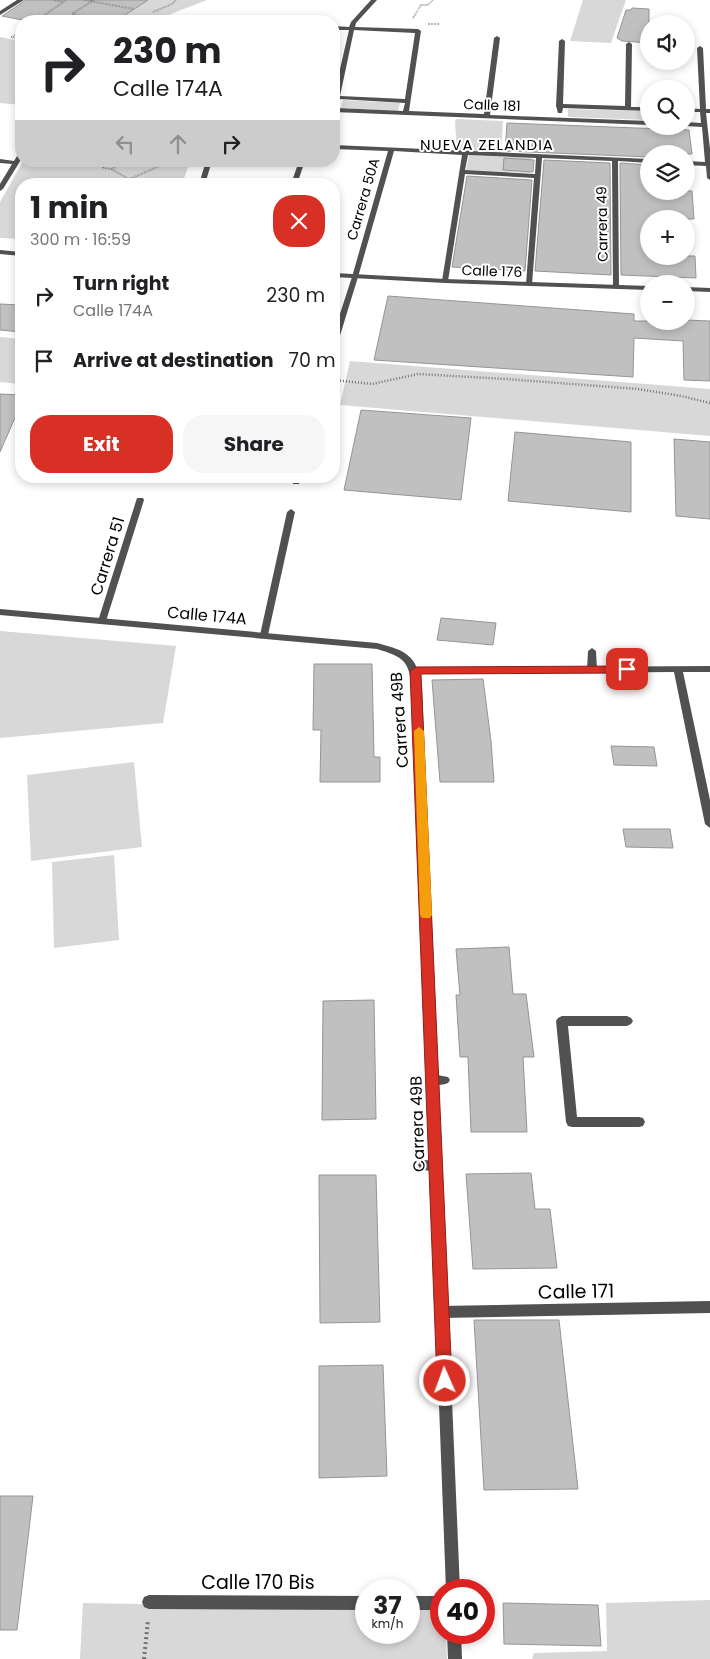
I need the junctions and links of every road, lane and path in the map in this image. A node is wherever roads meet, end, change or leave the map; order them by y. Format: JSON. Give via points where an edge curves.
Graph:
{"nodes":[{"id":1,"x":21,"y":0,"type":"edge"},
{"id":2,"x":54,"y":0,"type":"edge"},
{"id":3,"x":66,"y":0,"type":"edge"},
{"id":4,"x":84,"y":0,"type":"edge"},
{"id":5,"x":176,"y":0,"type":"edge"},
{"id":6,"x":374,"y":0,"type":"edge"},
{"id":7,"x":433,"y":0,"type":"edge"},
{"id":8,"x":93,"y":1,"type":"edge"},
{"id":9,"x":63,"y":2,"type":"junction"},
{"id":10,"x":134,"y":10,"type":"dead end"},
{"id":11,"x":153,"y":12,"type":"dead end"},
{"id":12,"x":0,"y":13,"type":"edge"},
{"id":13,"x":45,"y":15,"type":"edge"},
{"id":14,"x":77,"y":15,"type":"edge"},
{"id":15,"x":410,"y":23,"type":"dead end"},
{"id":16,"x":420,"y":23,"type":"dead end"},
{"id":17,"x":440,"y":24,"type":"dead end"},
{"id":18,"x":340,"y":28,"type":"edge"},
{"id":19,"x":351,"y":29,"type":"junction"},
{"id":20,"x":498,"y":38,"type":"dead end"},
{"id":21,"x":562,"y":41,"type":"dead end"},
{"id":22,"x":629,"y":44,"type":"dead end"},
{"id":23,"x":700,"y":48,"type":"dead end"},
{"id":24,"x":340,"y":76,"type":"edge"},
{"id":25,"x":340,"y":97,"type":"edge"},
{"id":26,"x":407,"y":100,"type":"junction"},
{"id":27,"x":559,"y":106,"type":"junction"},
{"id":28,"x":628,"y":108,"type":"junction"},
{"id":29,"x":340,"y":109,"type":"edge"},
{"id":30,"x":640,"y":109,"type":"edge"},
{"id":31,"x":695,"y":111,"type":"edge"},
{"id":32,"x":703,"y":111,"type":"junction"},
{"id":33,"x":710,"y":111,"type":"edge"},
{"id":34,"x":406,"y":114,"type":"junction"},
{"id":35,"x":487,"y":117,"type":"junction"},
{"id":36,"x":560,"y":120,"type":"junction"},
{"id":37,"x":640,"y":123,"type":"edge"},
{"id":38,"x":695,"y":124,"type":"edge"},
{"id":39,"x":704,"y":125,"type":"junction"},
{"id":40,"x":340,"y":147,"type":"edge"},
{"id":41,"x":708,"y":147,"type":"edge"},
{"id":42,"x":391,"y":150,"type":"junction"},
{"id":43,"x":465,"y":153,"type":"junction"},
{"id":44,"x":539,"y":157,"type":"junction"},
{"id":45,"x":615,"y":160,"type":"junction"},
{"id":46,"x":0,"y":161,"type":"edge"},
{"id":47,"x":640,"y":161,"type":"edge"},
{"id":48,"x":695,"y":163,"type":"edge"},
{"id":49,"x":15,"y":164,"type":"joint"},
{"id":50,"x":708,"y":164,"type":"junction"},
{"id":51,"x":103,"y":167,"type":"edge"},
{"id":52,"x":115,"y":167,"type":"edge"},
{"id":53,"x":158,"y":167,"type":"edge"},
{"id":54,"x":111,"y":169,"type":"junction"},
{"id":55,"x":462,"y":172,"type":"junction"},
{"id":56,"x":537,"y":176,"type":"junction"},
{"id":57,"x":125,"y":178,"type":"edge"},
{"id":58,"x":132,"y":178,"type":"edge"},
{"id":59,"x":710,"y":178,"type":"edge"},
{"id":60,"x":0,"y":188,"type":"edge"},
{"id":61,"x":0,"y":252,"type":"edge"},
{"id":62,"x":15,"y":253,"type":"edge"},
{"id":63,"x":340,"y":276,"type":"edge"},
{"id":64,"x":355,"y":277,"type":"junction"},
{"id":65,"x":446,"y":281,"type":"junction"},
{"id":66,"x":529,"y":284,"type":"junction"},
{"id":67,"x":616,"y":287,"type":"junction"},
{"id":68,"x":640,"y":288,"type":"edge"},
{"id":69,"x":695,"y":289,"type":"edge"},
{"id":70,"x":710,"y":290,"type":"edge"},
{"id":71,"x":340,"y":323,"type":"edge"},
{"id":72,"x":340,"y":381,"type":"edge"},
{"id":73,"x":710,"y":403,"type":"edge"},
{"id":74,"x":140,"y":500,"type":"dead end"},
{"id":75,"x":290,"y":512,"type":"dead end"},
{"id":76,"x":0,"y":612,"type":"edge"},
{"id":77,"x":102,"y":621,"type":"junction"},
{"id":78,"x":264,"y":635,"type":"junction"},
{"id":79,"x":592,"y":651,"type":"dead end"},
{"id":80,"x":409,"y":658,"type":"joint"},
{"id":81,"x":678,"y":669,"type":"junction"},
{"id":82,"x":710,"y":669,"type":"edge"},
{"id":83,"x":592,"y":670,"type":"junction"},
{"id":84,"x":416,"y":671,"type":"junction"},
{"id":85,"x":710,"y":824,"type":"edge"},
{"id":86,"x":627,"y":1021,"type":"dead end"},
{"id":87,"x":639,"y":1122,"type":"dead end"},
{"id":88,"x":710,"y":1307,"type":"edge"},
{"id":89,"x":442,"y":1312,"type":"junction"},
{"id":90,"x":453,"y":1579,"type":"edge"},
{"id":91,"x":149,"y":1602,"type":"joint"},
{"id":92,"x":355,"y":1603,"type":"edge"},
{"id":93,"x":454,"y":1644,"type":"edge"},
{"id":94,"x":144,"y":1659,"type":"edge"},
{"id":95,"x":455,"y":1659,"type":"edge"}],
"edges":[{"from":1,"to":12,"type":"street"},
{"from":2,"to":9,"type":"path"},
{"from":3,"to":9,"type":"path"},
{"from":4,"to":8,"type":"path"},
{"from":5,"to":11,"type":"path"},
{"from":6,"to":19,"type":"street","via":[[354,20]]},
{"from":7,"to":15,"type":"path","via":[[422,5]]},
{"from":8,"to":10,"type":"path"},
{"from":8,"to":14,"type":"path","via":[[72,14]]},
{"from":9,"to":13,"type":"path"},
{"from":16,"to":17,"type":"path"},
{"from":18,"to":19,"type":"street"},
{"from":19,"to":24,"type":"street"},
{"from":19,"to":26,"type":"street","via":[[418,31]]},
{"from":20,"to":35,"type":"street"},
{"from":21,"to":27,"type":"street"},
{"from":22,"to":28,"type":"street"},
{"from":23,"to":32,"type":"street"},
{"from":25,"to":26,"type":"street"},
{"from":26,"to":34,"type":"street"},
{"from":27,"to":28,"type":"street"},
{"from":27,"to":36,"type":"street"},
{"from":28,"to":30,"type":"street"},
{"from":29,"to":34,"type":"street","name":"Calle 181"},
{"from":31,"to":32,"type":"street"},
{"from":32,"to":33,"type":"street"},
{"from":32,"to":39,"type":"street"},
{"from":34,"to":35,"type":"street","name":"Calle 181"},
{"from":35,"to":36,"type":"street","name":"Calle 181"},
{"from":36,"to":37,"type":"street","name":"Calle 181"},
{"from":38,"to":39,"type":"street"},
{"from":39,"to":41,"type":"street"},
{"from":40,"to":42,"type":"street"},
{"from":41,"to":50,"type":"street"},
{"from":42,"to":43,"type":"street"},
{"from":42,"to":64,"type":"street","name":"Carrera 50A"},
{"from":43,"to":44,"type":"street"},
{"from":43,"to":55,"type":"street"},
{"from":44,"to":45,"type":"street"},
{"from":44,"to":56,"type":"street"},
{"from":45,"to":47,"type":"street"},
{"from":45,"to":67,"type":"street","name":"Carrera 49"},
{"from":46,"to":49,"type":"street"},
{"from":48,"to":50,"type":"street"},
{"from":49,"to":60,"type":"street"},
{"from":50,"to":59,"type":"street"},
{"from":51,"to":54,"type":"path"},
{"from":52,"to":54,"type":"path"},
{"from":53,"to":58,"type":"path"},
{"from":54,"to":57,"type":"path"},
{"from":55,"to":56,"type":"street"},
{"from":55,"to":65,"type":"street"},
{"from":56,"to":66,"type":"street"},
{"from":61,"to":62,"type":"street"},
{"from":63,"to":64,"type":"street","name":"Calle 176"},
{"from":64,"to":65,"type":"street","name":"Calle 176"},
{"from":64,"to":71,"type":"street","name":"Carrera 50A"},
{"from":65,"to":66,"type":"street","name":"Calle 176"},
{"from":66,"to":67,"type":"street","name":"Calle 176"},
{"from":67,"to":68,"type":"street","name":"Calle 176"},
{"from":69,"to":70,"type":"street"},
{"from":72,"to":73,"type":"path","via":[[380,384],[405,374],[551,380],[655,390]]},
{"from":74,"to":77,"type":"street","name":"Carrera 51"},
{"from":75,"to":78,"type":"street"},
{"from":76,"to":77,"type":"street","name":"Calle 174A"},
{"from":77,"to":78,"type":"street","name":"Calle 174A"},
{"from":78,"to":80,"type":"street","name":"Calle 174A","via":[[377,646]]},
{"from":79,"to":83,"type":"street"},
{"from":80,"to":84,"type":"street","name":"Carrera 49B"},
{"from":81,"to":82,"type":"street"},
{"from":81,"to":83,"type":"street"},
{"from":81,"to":85,"type":"street"},
{"from":83,"to":84,"type":"street"},
{"from":84,"to":89,"type":"street","name":"Carrera 49B","via":[[419,851],[438,1079],[430,1165]]},
{"from":86,"to":87,"type":"street","via":[[562,1021],[572,1122]]},
{"from":88,"to":89,"type":"street","name":"Calle 171"},
{"from":89,"to":90,"type":"street","name":"Carrera 49B"},
{"from":91,"to":92,"type":"street","name":"Calle 170 Bis"},
{"from":91,"to":94,"type":"path"},
{"from":93,"to":95,"type":"street"}]}
